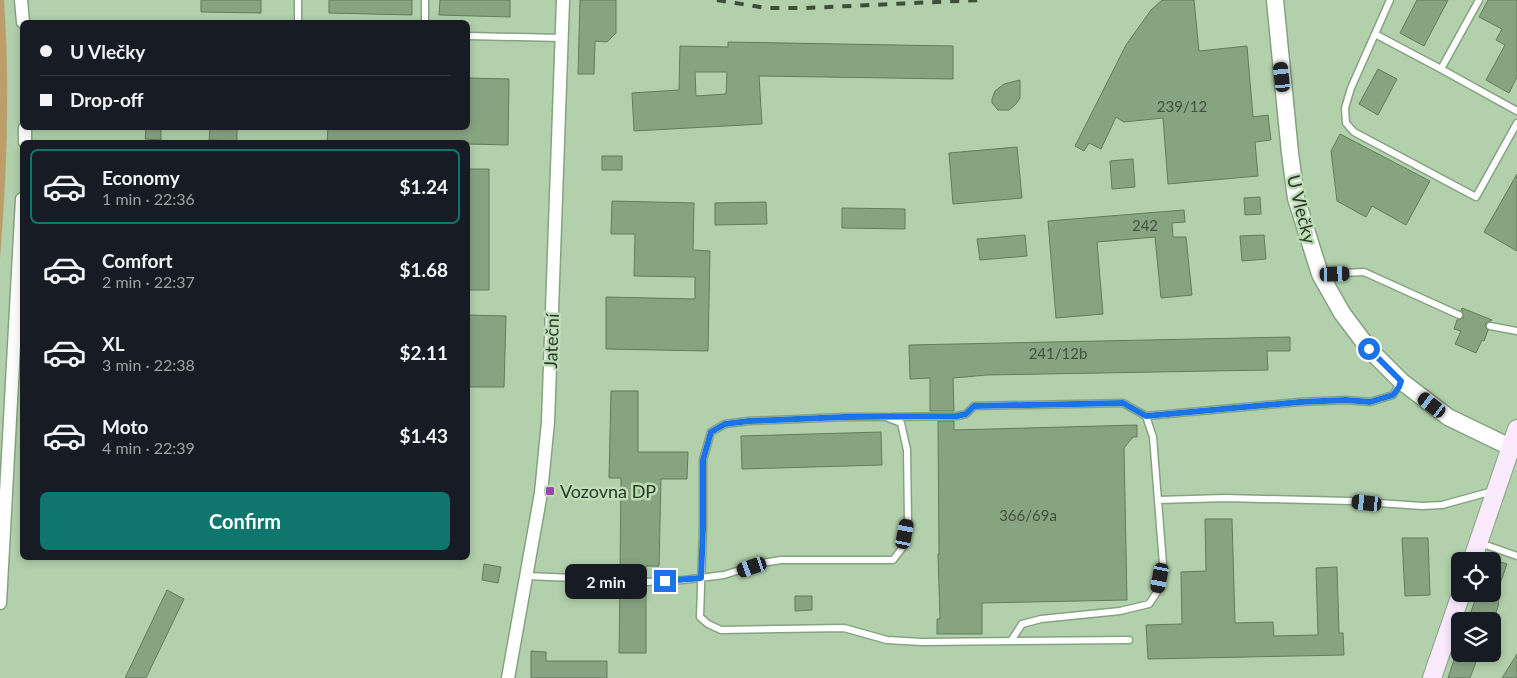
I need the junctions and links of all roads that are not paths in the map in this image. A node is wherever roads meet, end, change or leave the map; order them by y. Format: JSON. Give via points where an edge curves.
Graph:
{"nodes":[{"id":1,"x":21,"y":0,"type":"edge"},
{"id":2,"x":298,"y":0,"type":"edge"},
{"id":3,"x":425,"y":0,"type":"edge"},
{"id":4,"x":563,"y":0,"type":"edge"},
{"id":5,"x":1275,"y":0,"type":"edge"},
{"id":6,"x":1390,"y":0,"type":"edge"},
{"id":7,"x":1479,"y":0,"type":"edge"},
{"id":8,"x":23,"y":20,"type":"edge"},
{"id":9,"x":298,"y":20,"type":"edge"},
{"id":10,"x":425,"y":20,"type":"edge"},
{"id":11,"x":1375,"y":34,"type":"junction"},
{"id":12,"x":470,"y":36,"type":"edge"},
{"id":13,"x":561,"y":38,"type":"junction"},
{"id":14,"x":1441,"y":69,"type":"junction"},
{"id":15,"x":1517,"y":111,"type":"edge"},
{"id":16,"x":1517,"y":123,"type":"edge"},
{"id":17,"x":20,"y":236,"type":"edge"},
{"id":18,"x":1320,"y":274,"type":"junction"},
{"id":19,"x":1460,"y":315,"type":"dead end"},
{"id":20,"x":1490,"y":326,"type":"dead end"},
{"id":21,"x":1517,"y":331,"type":"edge"},
{"id":22,"x":1401,"y":381,"type":"junction"},
{"id":23,"x":1146,"y":416,"type":"junction"},
{"id":24,"x":886,"y":417,"type":"junction"},
{"id":25,"x":1517,"y":429,"type":"edge"},
{"id":26,"x":1510,"y":447,"type":"junction"},
{"id":27,"x":1496,"y":490,"type":"junction"},
{"id":28,"x":1158,"y":500,"type":"junction"},
{"id":29,"x":1479,"y":543,"type":"junction"},
{"id":30,"x":1476,"y":552,"type":"edge"},
{"id":31,"x":1517,"y":556,"type":"edge"},
{"id":32,"x":527,"y":576,"type":"junction"},
{"id":33,"x":701,"y":578,"type":"junction"},
{"id":34,"x":620,"y":580,"type":"dead end"},
{"id":35,"x":646,"y":582,"type":"dead end"},
{"id":36,"x":1458,"y":602,"type":"edge"},
{"id":37,"x":0,"y":603,"type":"edge"},
{"id":38,"x":1128,"y":640,"type":"dead end"},
{"id":39,"x":1011,"y":641,"type":"junction"},
{"id":40,"x":508,"y":678,"type":"edge"},
{"id":41,"x":1432,"y":678,"type":"edge"}],
"edges":[{"from":1,"to":8,"type":"street"},
{"from":2,"to":9,"type":"lane"},
{"from":3,"to":10,"type":"lane"},
{"from":4,"to":13,"type":"street","name":"Jateční"},
{"from":5,"to":18,"type":"street","name":"U Vlečky","via":[[1296,198]]},
{"from":6,"to":11,"type":"lane"},
{"from":7,"to":14,"type":"lane"},
{"from":11,"to":14,"type":"lane"},
{"from":11,"to":16,"type":"lane","via":[[1344,108],[1346,123],[1354,132],[1476,197]]},
{"from":12,"to":13,"type":"lane"},
{"from":13,"to":32,"type":"street","name":"Jateční","via":[[548,422],[541,492]]},
{"from":14,"to":15,"type":"lane"},
{"from":17,"to":37,"type":"street"},
{"from":18,"to":19,"type":"lane","via":[[1364,272]]},
{"from":18,"to":22,"type":"street","name":"U Vlečky","via":[[1342,313]]},
{"from":20,"to":21,"type":"lane"},
{"from":22,"to":23,"type":"lane","via":[[1393,395],[1370,402],[1300,402]]},
{"from":22,"to":26,"type":"street","name":"U Vlečky","via":[[1448,418]]},
{"from":23,"to":24,"type":"lane","via":[[1123,403],[974,406],[966,414],[957,416]]},
{"from":23,"to":28,"type":"lane","via":[[1153,437]]},
{"from":24,"to":33,"type":"lane","via":[[749,421],[725,424],[711,432],[703,460]]},
{"from":24,"to":33,"type":"lane","via":[[901,423],[907,450],[908,521],[903,547],[893,560],[781,560]]},
{"from":25,"to":26,"type":"main road"},
{"from":26,"to":27,"type":"main road"},
{"from":27,"to":28,"type":"lane","via":[[1442,506],[1225,498]]},
{"from":27,"to":29,"type":"main road"},
{"from":28,"to":39,"type":"lane","via":[[1163,564],[1157,592],[1149,604],[1120,611],[1040,619],[1022,624]]},
{"from":29,"to":30,"type":"main road"},
{"from":29,"to":31,"type":"lane"},
{"from":32,"to":34,"type":"lane"},
{"from":32,"to":40,"type":"street","name":"Jateční"},
{"from":33,"to":35,"type":"lane"},
{"from":33,"to":39,"type":"lane","via":[[700,617],[721,630],[844,628],[887,640]]},
{"from":36,"to":41,"type":"main road"},
{"from":38,"to":39,"type":"lane"}]}
